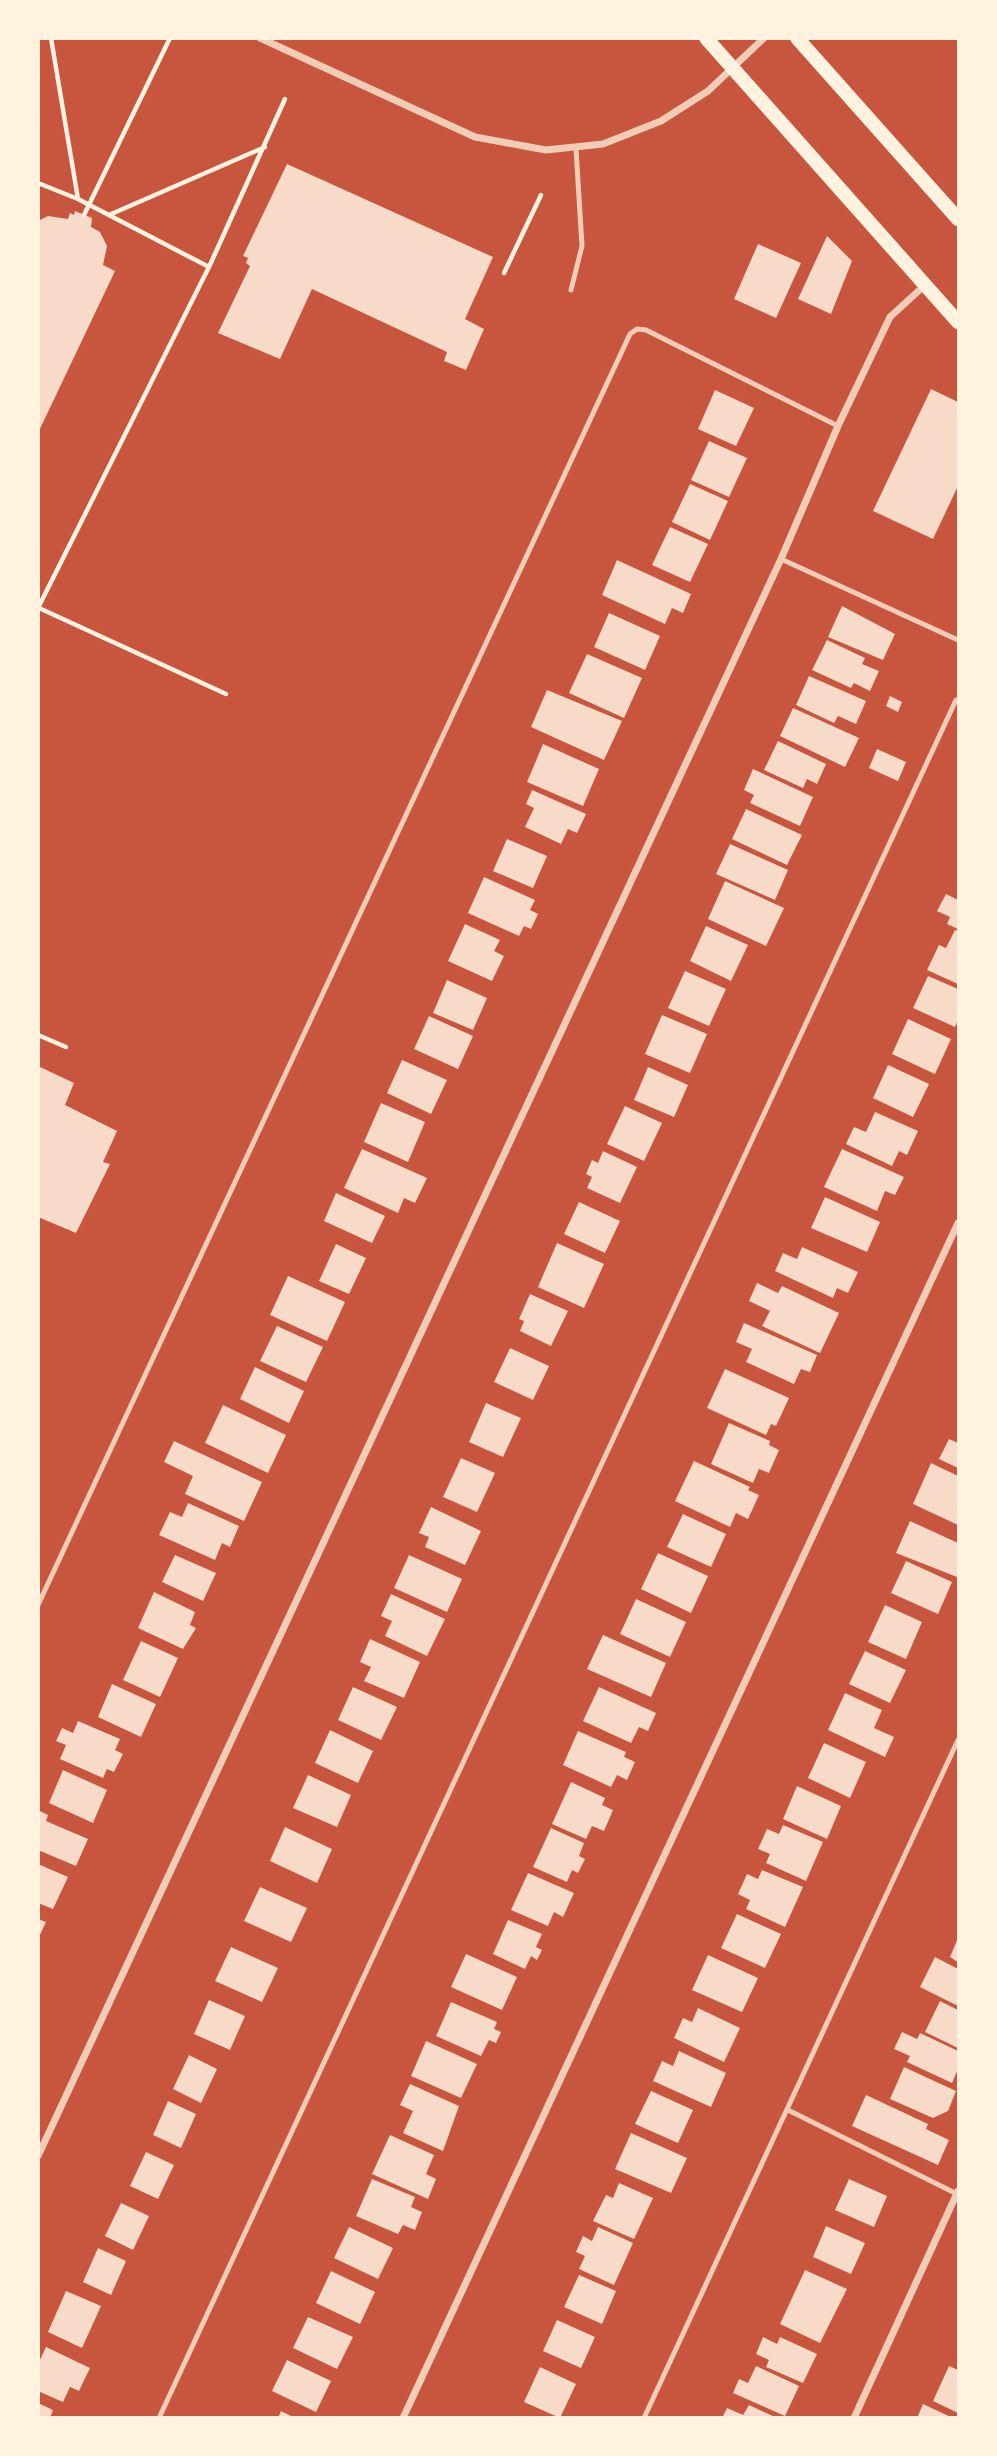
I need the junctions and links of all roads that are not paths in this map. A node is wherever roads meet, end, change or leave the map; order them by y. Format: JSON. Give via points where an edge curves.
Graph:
{"nodes":[{"id":1,"x":260,"y":38,"type":"edge"},
{"id":2,"x":706,"y":38,"type":"edge"},
{"id":3,"x":764,"y":38,"type":"edge"},
{"id":4,"x":797,"y":38,"type":"edge"},
{"id":5,"x":733,"y":69,"type":"junction"},
{"id":6,"x":576,"y":149,"type":"junction"},
{"id":7,"x":958,"y":219,"type":"edge"},
{"id":8,"x":925,"y":285,"type":"junction"},
{"id":9,"x":571,"y":290,"type":"dead end"},
{"id":10,"x":958,"y":322,"type":"edge"},
{"id":11,"x":838,"y":426,"type":"junction"},
{"id":12,"x":781,"y":559,"type":"junction"},
{"id":13,"x":958,"y":640,"type":"edge"},
{"id":14,"x":958,"y":699,"type":"edge"},
{"id":15,"x":958,"y":1223,"type":"edge"},
{"id":16,"x":38,"y":1605,"type":"edge"},
{"id":17,"x":958,"y":1741,"type":"edge"},
{"id":18,"x":788,"y":2110,"type":"junction"},
{"id":19,"x":38,"y":2155,"type":"edge"},
{"id":20,"x":958,"y":2192,"type":"edge"},
{"id":21,"x":949,"y":2211,"type":"junction"},
{"id":22,"x":958,"y":2215,"type":"edge"},
{"id":23,"x":159,"y":2417,"type":"edge"},
{"id":24,"x":403,"y":2417,"type":"edge"},
{"id":25,"x":644,"y":2417,"type":"edge"},
{"id":26,"x":853,"y":2417,"type":"edge"}],
"edges":[{"from":1,"to":6,"type":"street","via":[[475,137],[513,146]]},
{"from":2,"to":5,"type":"main road"},
{"from":3,"to":5,"type":"street"},
{"from":4,"to":7,"type":"main road"},
{"from":5,"to":6,"type":"street","via":[[661,121],[632,135]]},
{"from":5,"to":8,"type":"main road"},
{"from":6,"to":9,"type":"lane","via":[[582,246]]},
{"from":8,"to":10,"type":"main road"},
{"from":8,"to":11,"type":"street","via":[[890,317]]},
{"from":11,"to":12,"type":"street"},
{"from":11,"to":16,"type":"lane","via":[[646,330],[631,334]]},
{"from":12,"to":13,"type":"lane"},
{"from":12,"to":19,"type":"street"},
{"from":14,"to":23,"type":"lane"},
{"from":15,"to":24,"type":"street"},
{"from":17,"to":18,"type":"lane"},
{"from":18,"to":20,"type":"lane"},
{"from":18,"to":25,"type":"lane"},
{"from":20,"to":21,"type":"street"},
{"from":21,"to":22,"type":"street"},
{"from":21,"to":26,"type":"street"}]}
